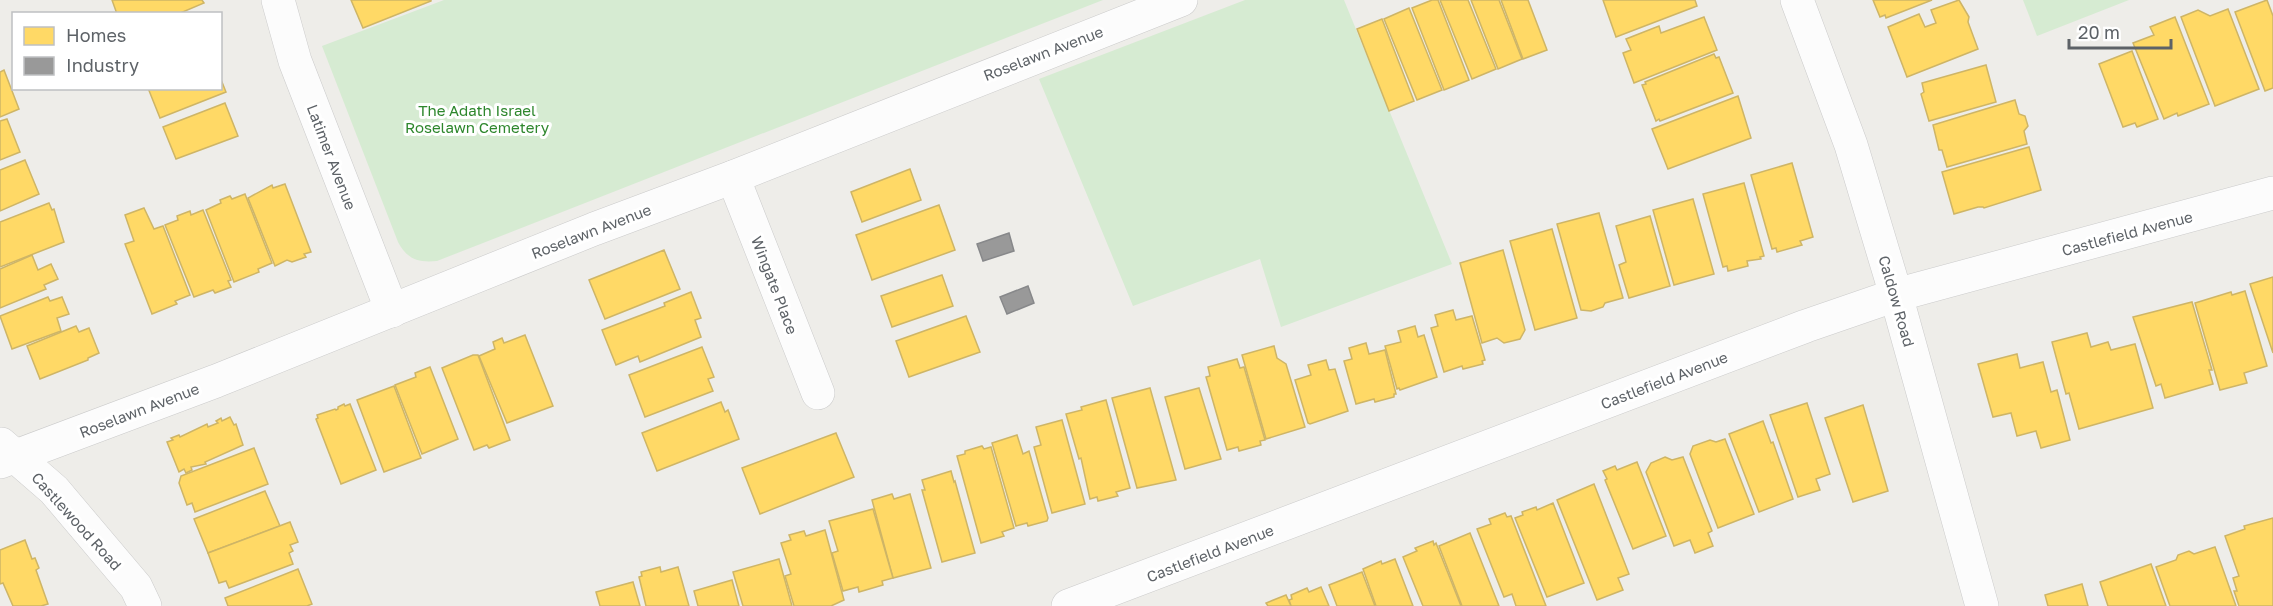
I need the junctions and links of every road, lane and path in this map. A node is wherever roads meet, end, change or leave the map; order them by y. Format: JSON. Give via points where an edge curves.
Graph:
{"nodes":[{"id":1,"x":278,"y":0,"type":"edge"},
{"id":2,"x":1181,"y":0,"type":"edge"},
{"id":3,"x":1797,"y":0,"type":"edge"},
{"id":4,"x":734,"y":177,"type":"junction"},
{"id":5,"x":2273,"y":193,"type":"edge"},
{"id":6,"x":1896,"y":295,"type":"junction"},
{"id":7,"x":392,"y":311,"type":"junction"},
{"id":8,"x":818,"y":393,"type":"dead end"},
{"id":9,"x":6,"y":453,"type":"edge"},
{"id":10,"x":145,"y":606,"type":"edge"},
{"id":11,"x":1068,"y":606,"type":"edge"},
{"id":12,"x":1982,"y":606,"type":"edge"}],
"edges":[{"from":1,"to":7,"type":"street","name":"Latimer Avenue","via":[[295,61]]},
{"from":2,"to":4,"type":"street","name":"Roselawn Avenue"},
{"from":3,"to":6,"type":"street","name":"Caldow Road","via":[[1851,146]]},
{"from":4,"to":7,"type":"street","name":"Roselawn Avenue"},
{"from":4,"to":8,"type":"street","name":"Wingate Place"},
{"from":5,"to":6,"type":"street","name":"Castlefield Avenue"},
{"from":6,"to":11,"type":"street","name":"Castlefield Avenue"},
{"from":6,"to":12,"type":"street","name":"Caldow Road"},
{"from":7,"to":9,"type":"street","name":"Roselawn Avenue","via":[[216,381]]},
{"from":9,"to":10,"type":"street","name":"Castlewood Road","via":[[54,490],[136,587]]}]}
